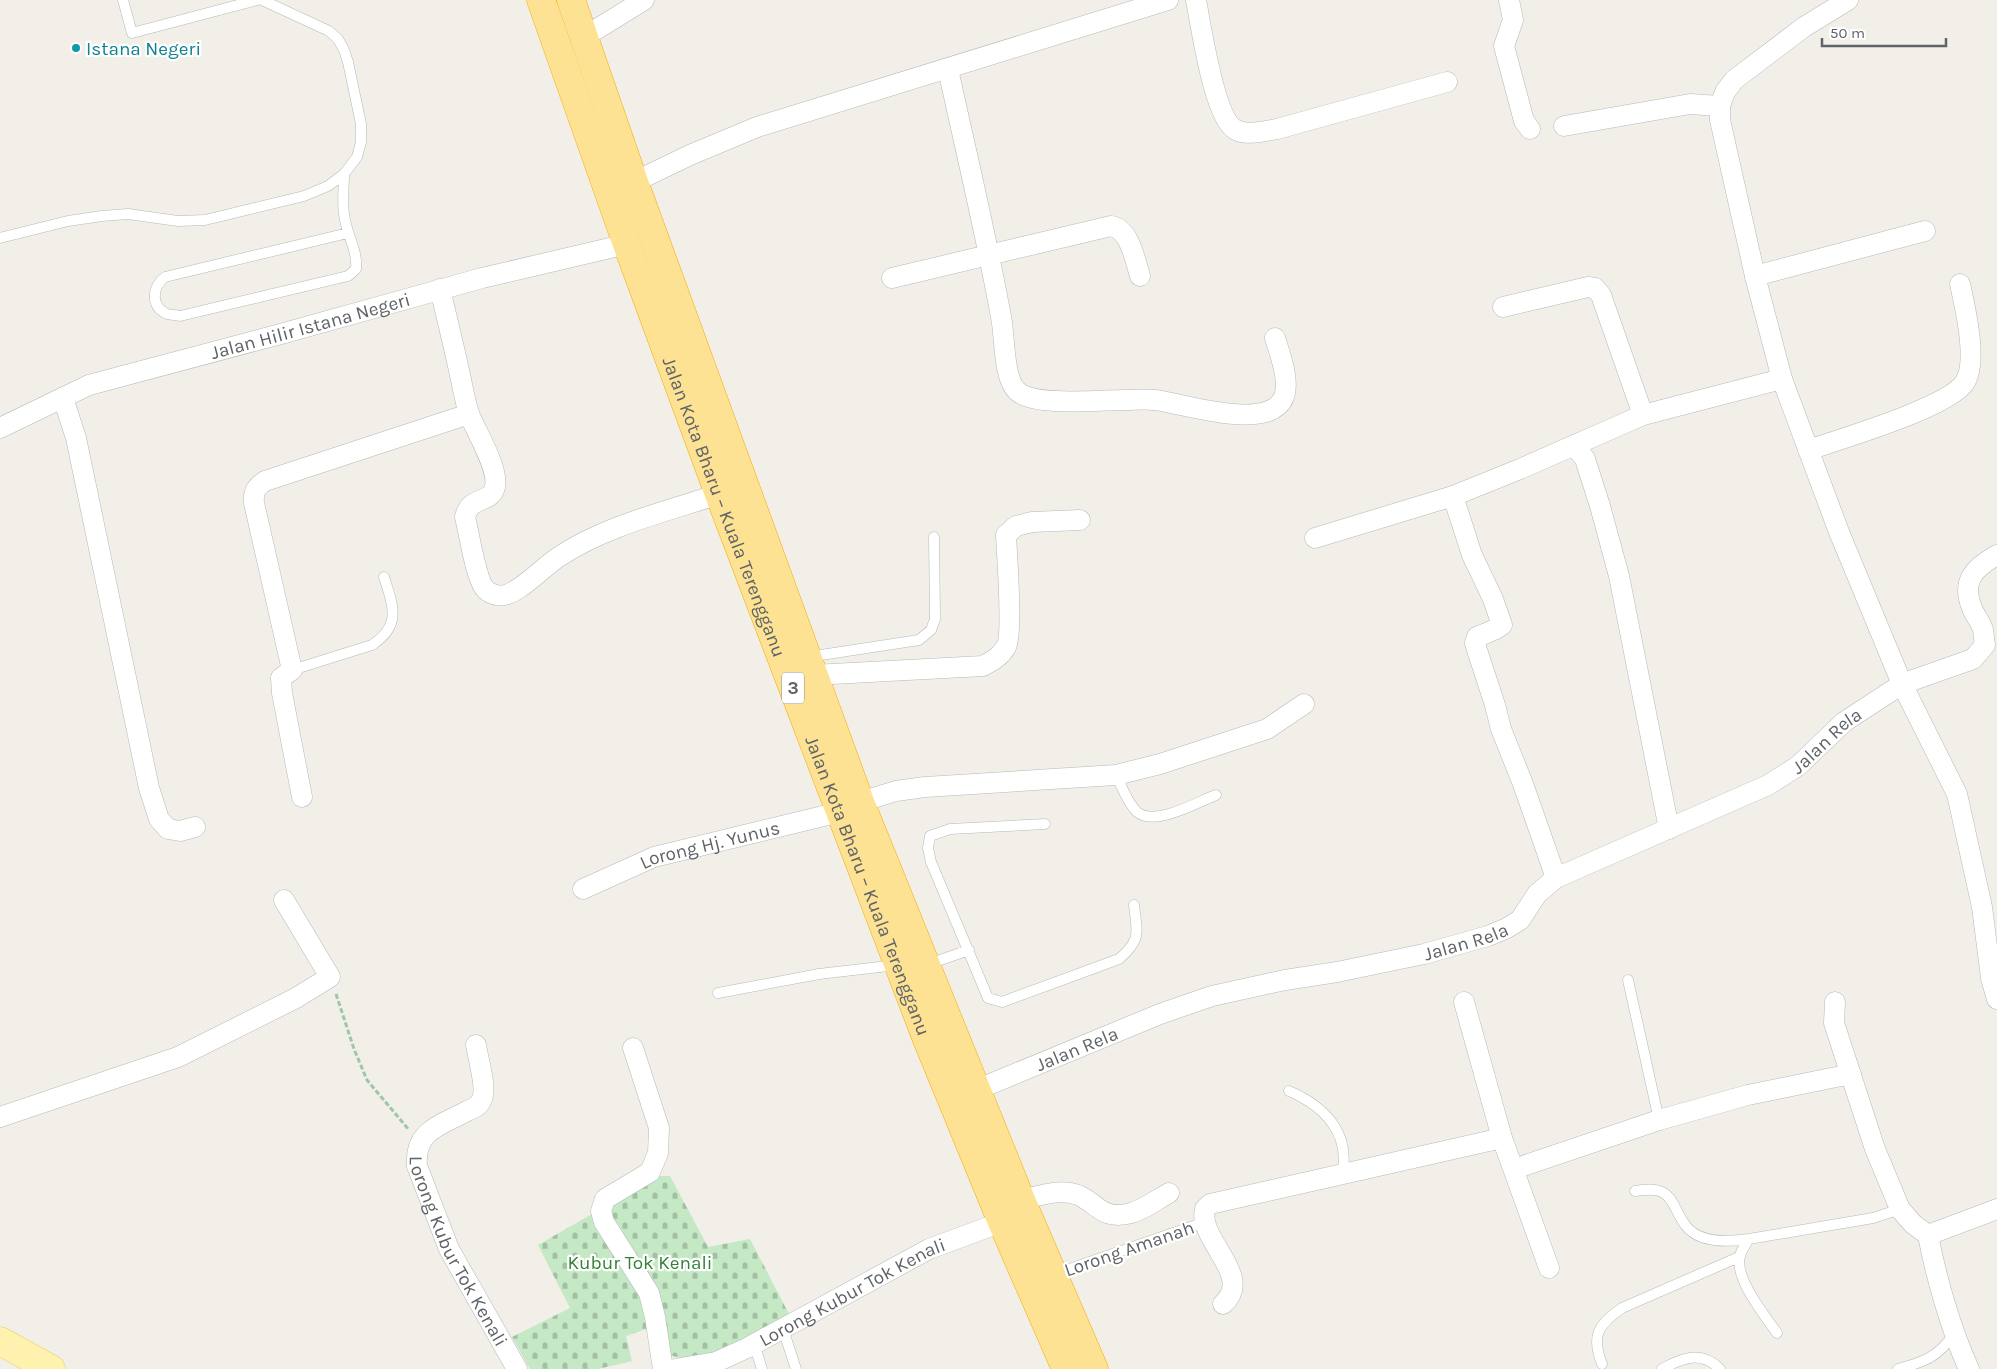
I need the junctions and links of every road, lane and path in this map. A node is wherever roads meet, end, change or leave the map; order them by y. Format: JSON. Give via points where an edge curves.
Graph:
{"nodes":[{"id":1,"x":123,"y":0,"type":"edge"},
{"id":2,"x":257,"y":0,"type":"edge"},
{"id":3,"x":262,"y":0,"type":"edge"},
{"id":4,"x":542,"y":0,"type":"edge"},
{"id":5,"x":570,"y":0,"type":"edge"},
{"id":6,"x":644,"y":0,"type":"edge"},
{"id":7,"x":1168,"y":0,"type":"edge"},
{"id":8,"x":1196,"y":0,"type":"edge"},
{"id":9,"x":1510,"y":0,"type":"edge"},
{"id":10,"x":1848,"y":0,"type":"edge"},
{"id":11,"x":584,"y":36,"type":"junction"},
{"id":12,"x":948,"y":69,"type":"junction"},
{"id":13,"x":1447,"y":82,"type":"dead end"},
{"id":14,"x":1720,"y":106,"type":"junction"},
{"id":15,"x":1564,"y":126,"type":"dead end"},
{"id":16,"x":1530,"y":129,"type":"dead end"},
{"id":17,"x":344,"y":174,"type":"junction"},
{"id":18,"x":634,"y":182,"type":"junction"},
{"id":19,"x":1925,"y":231,"type":"dead end"},
{"id":20,"x":348,"y":234,"type":"junction"},
{"id":21,"x":0,"y":238,"type":"edge"},
{"id":22,"x":627,"y":244,"type":"junction"},
{"id":23,"x":989,"y":254,"type":"junction"},
{"id":24,"x":1140,"y":276,"type":"dead end"},
{"id":25,"x":1755,"y":276,"type":"junction"},
{"id":26,"x":892,"y":278,"type":"dead end"},
{"id":27,"x":1960,"y":284,"type":"dead end"},
{"id":28,"x":440,"y":289,"type":"junction"},
{"id":29,"x":1503,"y":307,"type":"dead end"},
{"id":30,"x":1276,"y":338,"type":"dead end"},
{"id":31,"x":1782,"y":379,"type":"junction"},
{"id":32,"x":63,"y":398,"type":"junction"},
{"id":33,"x":469,"y":414,"type":"junction"},
{"id":34,"x":1643,"y":415,"type":"junction"},
{"id":35,"x":0,"y":428,"type":"edge"},
{"id":36,"x":1574,"y":445,"type":"junction"},
{"id":37,"x":1808,"y":450,"type":"junction"},
{"id":38,"x":719,"y":494,"type":"junction"},
{"id":39,"x":1453,"y":496,"type":"junction"},
{"id":40,"x":1080,"y":520,"type":"dead end"},
{"id":41,"x":934,"y":537,"type":"dead end"},
{"id":42,"x":1315,"y":538,"type":"dead end"},
{"id":43,"x":1997,"y":555,"type":"edge"},
{"id":44,"x":384,"y":577,"type":"dead end"},
{"id":45,"x":809,"y":666,"type":"junction"},
{"id":46,"x":292,"y":670,"type":"junction"},
{"id":47,"x":1902,"y":684,"type":"junction"},
{"id":48,"x":1304,"y":704,"type":"dead end"},
{"id":49,"x":1116,"y":775,"type":"junction"},
{"id":50,"x":1216,"y":795,"type":"dead end"},
{"id":51,"x":302,"y":797,"type":"dead end"},
{"id":52,"x":850,"y":807,"type":"junction"},
{"id":53,"x":1045,"y":824,"type":"dead end"},
{"id":54,"x":195,"y":827,"type":"dead end"},
{"id":55,"x":1669,"y":829,"type":"junction"},
{"id":56,"x":1556,"y":878,"type":"junction"},
{"id":57,"x":583,"y":889,"type":"dead end"},
{"id":58,"x":284,"y":900,"type":"dead end"},
{"id":59,"x":1134,"y":905,"type":"dead end"},
{"id":60,"x":968,"y":950,"type":"junction"},
{"id":61,"x":898,"y":964,"type":"junction"},
{"id":62,"x":925,"y":965,"type":"junction"},
{"id":63,"x":330,"y":977,"type":"junction"},
{"id":64,"x":1628,"y":980,"type":"dead end"},
{"id":65,"x":718,"y":993,"type":"dead end"},
{"id":66,"x":1997,"y":999,"type":"edge"},
{"id":67,"x":1464,"y":1002,"type":"dead end"},
{"id":68,"x":1835,"y":1002,"type":"dead end"},
{"id":69,"x":476,"y":1045,"type":"dead end"},
{"id":70,"x":633,"y":1048,"type":"dead end"},
{"id":71,"x":1851,"y":1074,"type":"junction"},
{"id":72,"x":976,"y":1090,"type":"junction"},
{"id":73,"x":1289,"y":1091,"type":"dead end"},
{"id":74,"x":0,"y":1117,"type":"edge"},
{"id":75,"x":1659,"y":1120,"type":"junction"},
{"id":76,"x":1502,"y":1138,"type":"junction"},
{"id":77,"x":420,"y":1141,"type":"junction"},
{"id":78,"x":1514,"y":1170,"type":"junction"},
{"id":79,"x":1342,"y":1174,"type":"junction"},
{"id":80,"x":1635,"y":1191,"type":"dead end"},
{"id":81,"x":1169,"y":1194,"type":"dead end"},
{"id":82,"x":1021,"y":1200,"type":"junction"},
{"id":83,"x":1900,"y":1209,"type":"junction"},
{"id":84,"x":1997,"y":1209,"type":"edge"},
{"id":85,"x":1002,"y":1222,"type":"junction"},
{"id":86,"x":1205,"y":1222,"type":"junction"},
{"id":87,"x":1928,"y":1235,"type":"junction"},
{"id":88,"x":1748,"y":1239,"type":"junction"},
{"id":89,"x":1739,"y":1257,"type":"junction"},
{"id":90,"x":1549,"y":1268,"type":"dead end"},
{"id":91,"x":1053,"y":1275,"type":"junction"},
{"id":92,"x":1223,"y":1304,"type":"dead end"},
{"id":93,"x":783,"y":1329,"type":"junction"},
{"id":94,"x":1777,"y":1333,"type":"dead end"},
{"id":95,"x":1955,"y":1333,"type":"junction"},
{"id":96,"x":0,"y":1341,"type":"edge"},
{"id":97,"x":754,"y":1344,"type":"junction"},
{"id":98,"x":1602,"y":1364,"type":"dead end"},
{"id":99,"x":51,"y":1369,"type":"edge"},
{"id":100,"x":517,"y":1369,"type":"edge"},
{"id":101,"x":663,"y":1369,"type":"edge"},
{"id":102,"x":675,"y":1369,"type":"edge"},
{"id":103,"x":762,"y":1369,"type":"edge"},
{"id":104,"x":796,"y":1369,"type":"edge"},
{"id":105,"x":1066,"y":1369,"type":"edge"},
{"id":106,"x":1094,"y":1369,"type":"edge"},
{"id":107,"x":1662,"y":1369,"type":"edge"},
{"id":108,"x":1720,"y":1369,"type":"edge"},
{"id":109,"x":1898,"y":1369,"type":"edge"},
{"id":110,"x":1969,"y":1369,"type":"edge"}],
"edges":[{"from":1,"to":2,"type":"lane","via":[[132,33]]},
{"from":3,"to":17,"type":"lane","via":[[329,31],[344,50],[361,124],[357,157]]},
{"from":4,"to":22,"type":"highway","name":"Jalan Kota Bharu – Kuala Terengganu","number":"3"},
{"from":5,"to":11,"type":"highway","name":"Jalan Kota Bharu – Kuala Terengganu","number":"3"},
{"from":6,"to":11,"type":"street"},
{"from":7,"to":12,"type":"street"},
{"from":8,"to":13,"type":"street","via":[[1214,88],[1224,118],[1235,130],[1254,133],[1277,129]]},
{"from":9,"to":16,"type":"street","via":[[1513,20],[1504,46],[1524,121]]},
{"from":10,"to":14,"type":"street","via":[[1804,27],[1734,80]]},
{"from":11,"to":18,"type":"highway","name":"Jalan Kota Bharu – Kuala Terengganu","number":"3"},
{"from":12,"to":18,"type":"street","via":[[757,127]]},
{"from":12,"to":23,"type":"street"},
{"from":14,"to":15,"type":"street","via":[[1690,104]]},
{"from":14,"to":25,"type":"street","via":[[1723,136]]},
{"from":17,"to":20,"type":"lane","via":[[344,214]]},
{"from":17,"to":21,"type":"lane","via":[[328,186],[304,196],[205,220],[178,222],[128,214],[102,216]]},
{"from":18,"to":45,"type":"highway","name":"Jalan Kota Bharu – Kuala Terengganu","number":"3"},
{"from":19,"to":25,"type":"street"},
{"from":20,"to":20,"type":"lane","via":[[357,260],[356,269],[348,276],[180,316],[166,314],[158,304],[154,292],[157,283],[165,277]]},
{"from":22,"to":28,"type":"street","name":"Jalan Hilir Istana Negeri"},
{"from":22,"to":38,"type":"highway","name":"Jalan Kota Bharu – Kuala Terengganu","number":"3"},
{"from":23,"to":24,"type":"street","via":[[1118,227],[1125,235]]},
{"from":23,"to":26,"type":"street"},
{"from":23,"to":30,"type":"street","via":[[1002,320],[1008,376],[1016,390],[1033,399],[1154,400],[1234,415],[1254,415],[1272,409],[1284,398],[1286,379]]},
{"from":25,"to":31,"type":"street"},
{"from":27,"to":37,"type":"street","via":[[1970,337],[1966,382],[1930,407]]},
{"from":28,"to":32,"type":"street","name":"Jalan Hilir Istana Negeri","via":[[89,385]]},
{"from":28,"to":33,"type":"street"},
{"from":29,"to":34,"type":"street","via":[[1595,288],[1601,295]]},
{"from":31,"to":34,"type":"street"},
{"from":31,"to":37,"type":"street"},
{"from":32,"to":35,"type":"street","name":"Jalan Hilir Istana Negeri"},
{"from":32,"to":54,"type":"street","via":[[76,438],[149,788],[159,819],[168,830]]},
{"from":33,"to":38,"type":"street","via":[[490,460],[495,488],[489,497],[467,508],[465,518],[480,579],[486,590],[498,596],[510,595],[577,544]]},
{"from":33,"to":46,"type":"street","via":[[265,481],[257,487],[254,503]]},
{"from":34,"to":36,"type":"street"},
{"from":36,"to":39,"type":"street"},
{"from":36,"to":55,"type":"street","via":[[1585,459],[1619,576]]},
{"from":37,"to":47,"type":"street","via":[[1838,532]]},
{"from":38,"to":52,"type":"highway","name":"Jalan Kota Bharu – Kuala Terengganu","number":"3"},
{"from":39,"to":42,"type":"street"},
{"from":39,"to":56,"type":"street","via":[[1472,555],[1502,625],[1477,637],[1476,650]]},
{"from":40,"to":45,"type":"street","via":[[1032,522],[1016,526],[1006,535],[1009,629],[1007,645],[998,658],[983,666]]},
{"from":41,"to":45,"type":"lane","via":[[935,619],[931,630],[919,640]]},
{"from":43,"to":47,"type":"street","name":"Jalan Rela","via":[[1979,567],[1970,579],[1967,594],[1983,629],[1985,646],[1973,659]]},
{"from":44,"to":46,"type":"lane","via":[[393,613],[391,627],[383,638],[372,645]]},
{"from":45,"to":52,"type":"highway","name":"Jalan Kota Bharu – Kuala Terengganu","number":"3"},
{"from":46,"to":51,"type":"street","via":[[281,678],[282,693]]},
{"from":47,"to":55,"type":"street","name":"Jalan Rela","via":[[1844,722],[1798,766],[1768,786]]},
{"from":47,"to":66,"type":"street","via":[[1956,794],[1982,907],[1991,978]]},
{"from":48,"to":49,"type":"street","name":"Lorong Hj. Yunus","via":[[1267,729]]},
{"from":49,"to":50,"type":"lane","via":[[1131,804],[1138,813],[1147,817],[1159,818]]},
{"from":49,"to":52,"type":"street","name":"Lorong Hj. Yunus","via":[[925,787],[896,791]]},
{"from":52,"to":57,"type":"street","name":"Lorong Hj. Yunus","via":[[654,858]]},
{"from":52,"to":61,"type":"highway","name":"Jalan Kota Bharu – Kuala Terengganu","number":"3"},
{"from":52,"to":62,"type":"highway","name":"Jalan Kota Bharu – Kuala Terengganu","number":"3"},
{"from":53,"to":60,"type":"lane","via":[[950,829],[930,836],[931,862]]},
{"from":55,"to":56,"type":"street","name":"Jalan Rela"},
{"from":56,"to":72,"type":"street","name":"Jalan Rela","via":[[1537,894],[1520,920],[1488,936],[1424,954],[1212,996],[1160,1014]]},
{"from":58,"to":63,"type":"street"},
{"from":59,"to":60,"type":"lane","via":[[1137,934],[1134,947],[1119,959],[1002,1002],[988,998]]},
{"from":60,"to":62,"type":"lane"},
{"from":61,"to":65,"type":"lane","via":[[820,974]]},
{"from":61,"to":85,"type":"highway","name":"Jalan Kota Bharu – Kuala Terengganu","number":"3"},
{"from":62,"to":72,"type":"highway","name":"Jalan Kota Bharu – Kuala Terengganu","number":"3"},
{"from":63,"to":74,"type":"street","via":[[296,998],[178,1057]]},
{"from":63,"to":77,"type":"path","via":[[367,1080]]},
{"from":64,"to":75,"type":"lane"},
{"from":67,"to":76,"type":"street"},
{"from":68,"to":71,"type":"street","via":[[1834,1023]]},
{"from":69,"to":77,"type":"street","name":"Lorong Kubur Tok Kenali","via":[[484,1089],[482,1099],[476,1107],[430,1131]]},
{"from":70,"to":101,"type":"street","via":[[659,1128],[658,1153],[650,1172],[605,1199],[601,1211],[604,1222],[648,1293]]},
{"from":71,"to":75,"type":"street","via":[[1748,1095]]},
{"from":71,"to":83,"type":"street","via":[[1875,1149]]},
{"from":72,"to":82,"type":"highway","name":"Jalan Kota Bharu – Kuala Terengganu","number":"3"},
{"from":73,"to":79,"type":"lane","via":[[1303,1097],[1329,1118],[1338,1132],[1344,1146]]},
{"from":75,"to":78,"type":"street"},
{"from":76,"to":78,"type":"street"},
{"from":76,"to":79,"type":"street"},
{"from":77,"to":100,"type":"street","name":"Lorong Kubur Tok Kenali","via":[[416,1152],[417,1166],[449,1249]]},
{"from":78,"to":90,"type":"street"},
{"from":79,"to":86,"type":"street","via":[[1215,1201],[1205,1209]]},
{"from":80,"to":88,"type":"lane","via":[[1651,1189],[1663,1192],[1687,1228],[1701,1237],[1725,1241]]},
{"from":81,"to":82,"type":"street","via":[[1126,1214],[1110,1214],[1079,1196],[1064,1192]]},
{"from":82,"to":91,"type":"highway","name":"Jalan Kota Bharu – Kuala Terengganu","number":"3"},
{"from":83,"to":87,"type":"street"},
{"from":83,"to":88,"type":"lane","via":[[1873,1218]]},
{"from":84,"to":87,"type":"street"},
{"from":85,"to":93,"type":"street","name":"Lorong Kubur Tok Kenali","via":[[929,1249]]},
{"from":85,"to":105,"type":"highway","name":"Jalan Kota Bharu – Kuala Terengganu","number":"3"},
{"from":86,"to":91,"type":"lane","name":"Lorong Amanah"},
{"from":86,"to":92,"type":"street","via":[[1232,1278],[1230,1298]]},
{"from":87,"to":95,"type":"street"},
{"from":88,"to":89,"type":"lane"},
{"from":89,"to":94,"type":"lane","via":[[1746,1288]]},
{"from":89,"to":98,"type":"lane","via":[[1622,1308],[1609,1317],[1597,1336]]},
{"from":91,"to":106,"type":"highway","name":"Jalan Kota Bharu – Kuala Terengganu","number":"3"},
{"from":93,"to":97,"type":"street","name":"Lorong Kubur Tok Kenali"},
{"from":93,"to":104,"type":"lane"},
{"from":95,"to":109,"type":"lane","via":[[1934,1356]]},
{"from":95,"to":110,"type":"street"},
{"from":96,"to":99,"type":"main road"},
{"from":97,"to":102,"type":"street","name":"Lorong Kubur Tok Kenali","via":[[716,1362]]},
{"from":97,"to":103,"type":"lane"},
{"from":107,"to":108,"type":"lane","via":[[1679,1359],[1700,1357]]}]}
